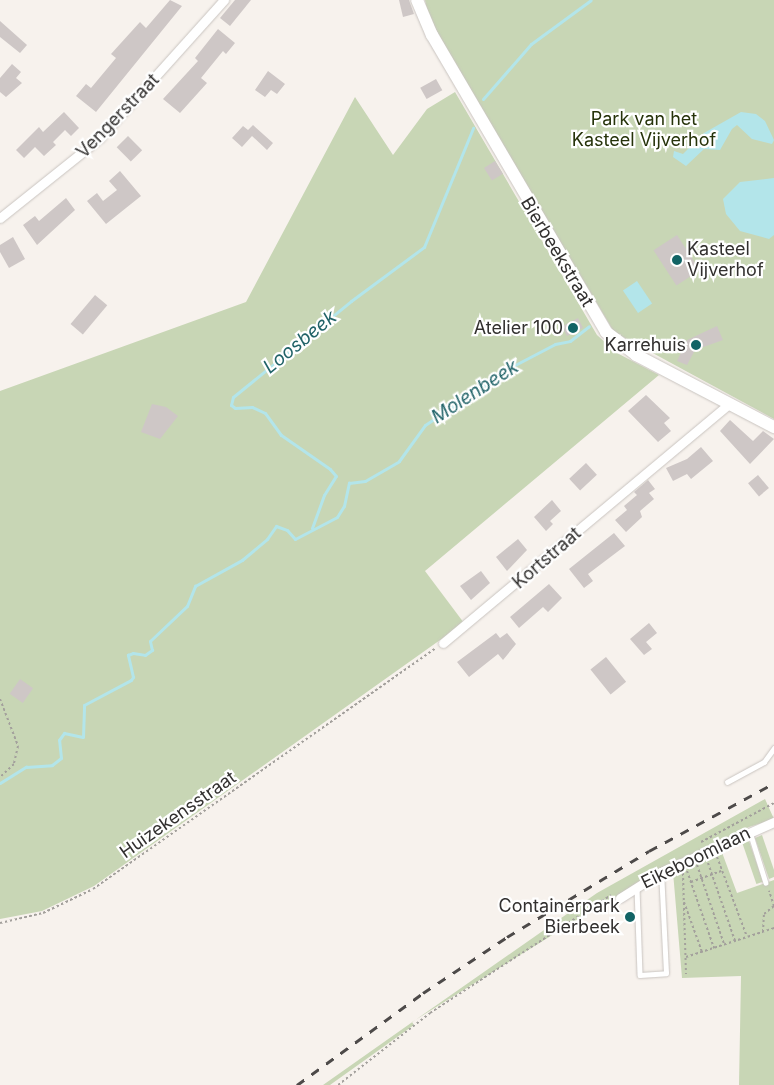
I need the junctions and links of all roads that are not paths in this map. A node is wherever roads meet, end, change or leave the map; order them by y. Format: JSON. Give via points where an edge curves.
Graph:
{"nodes":[{"id":1,"x":224,"y":0,"type":"edge"},
{"id":2,"x":417,"y":0,"type":"edge"},
{"id":3,"x":0,"y":218,"type":"edge"},
{"id":4,"x":729,"y":404,"type":"junction"},
{"id":5,"x":774,"y":427,"type":"edge"},
{"id":6,"x":443,"y":644,"type":"road end"},
{"id":7,"x":774,"y":748,"type":"edge"},
{"id":8,"x":727,"y":782,"type":"dead end"},
{"id":9,"x":774,"y":822,"type":"edge"},
{"id":10,"x":750,"y":831,"type":"junction"},
{"id":11,"x":661,"y":872,"type":"junction"},
{"id":12,"x":766,"y":883,"type":"road end"},
{"id":13,"x":636,"y":886,"type":"junction"},
{"id":14,"x":620,"y":898,"type":"road end"}],
"edges":[{"from":1,"to":3,"type":"street","name":"Vengerstraat","via":[[100,138]]},
{"from":2,"to":4,"type":"street","name":"Bierbeekstraat","via":[[432,35],[606,332],[636,355]]},
{"from":4,"to":5,"type":"street","name":"Bierbeekstraat"},
{"from":4,"to":6,"type":"street","name":"Kortstraat"},
{"from":7,"to":8,"type":"lane","via":[[764,762]]},
{"from":9,"to":10,"type":"street","name":"Eikeboomlaan"},
{"from":10,"to":11,"type":"street","name":"Eikeboomlaan"},
{"from":10,"to":12,"type":"lane"},
{"from":11,"to":13,"type":"street","name":"Eikeboomlaan"},
{"from":11,"to":13,"type":"lane","via":[[666,972],[640,975]]},
{"from":13,"to":14,"type":"street","name":"Eikeboomlaan"}]}
